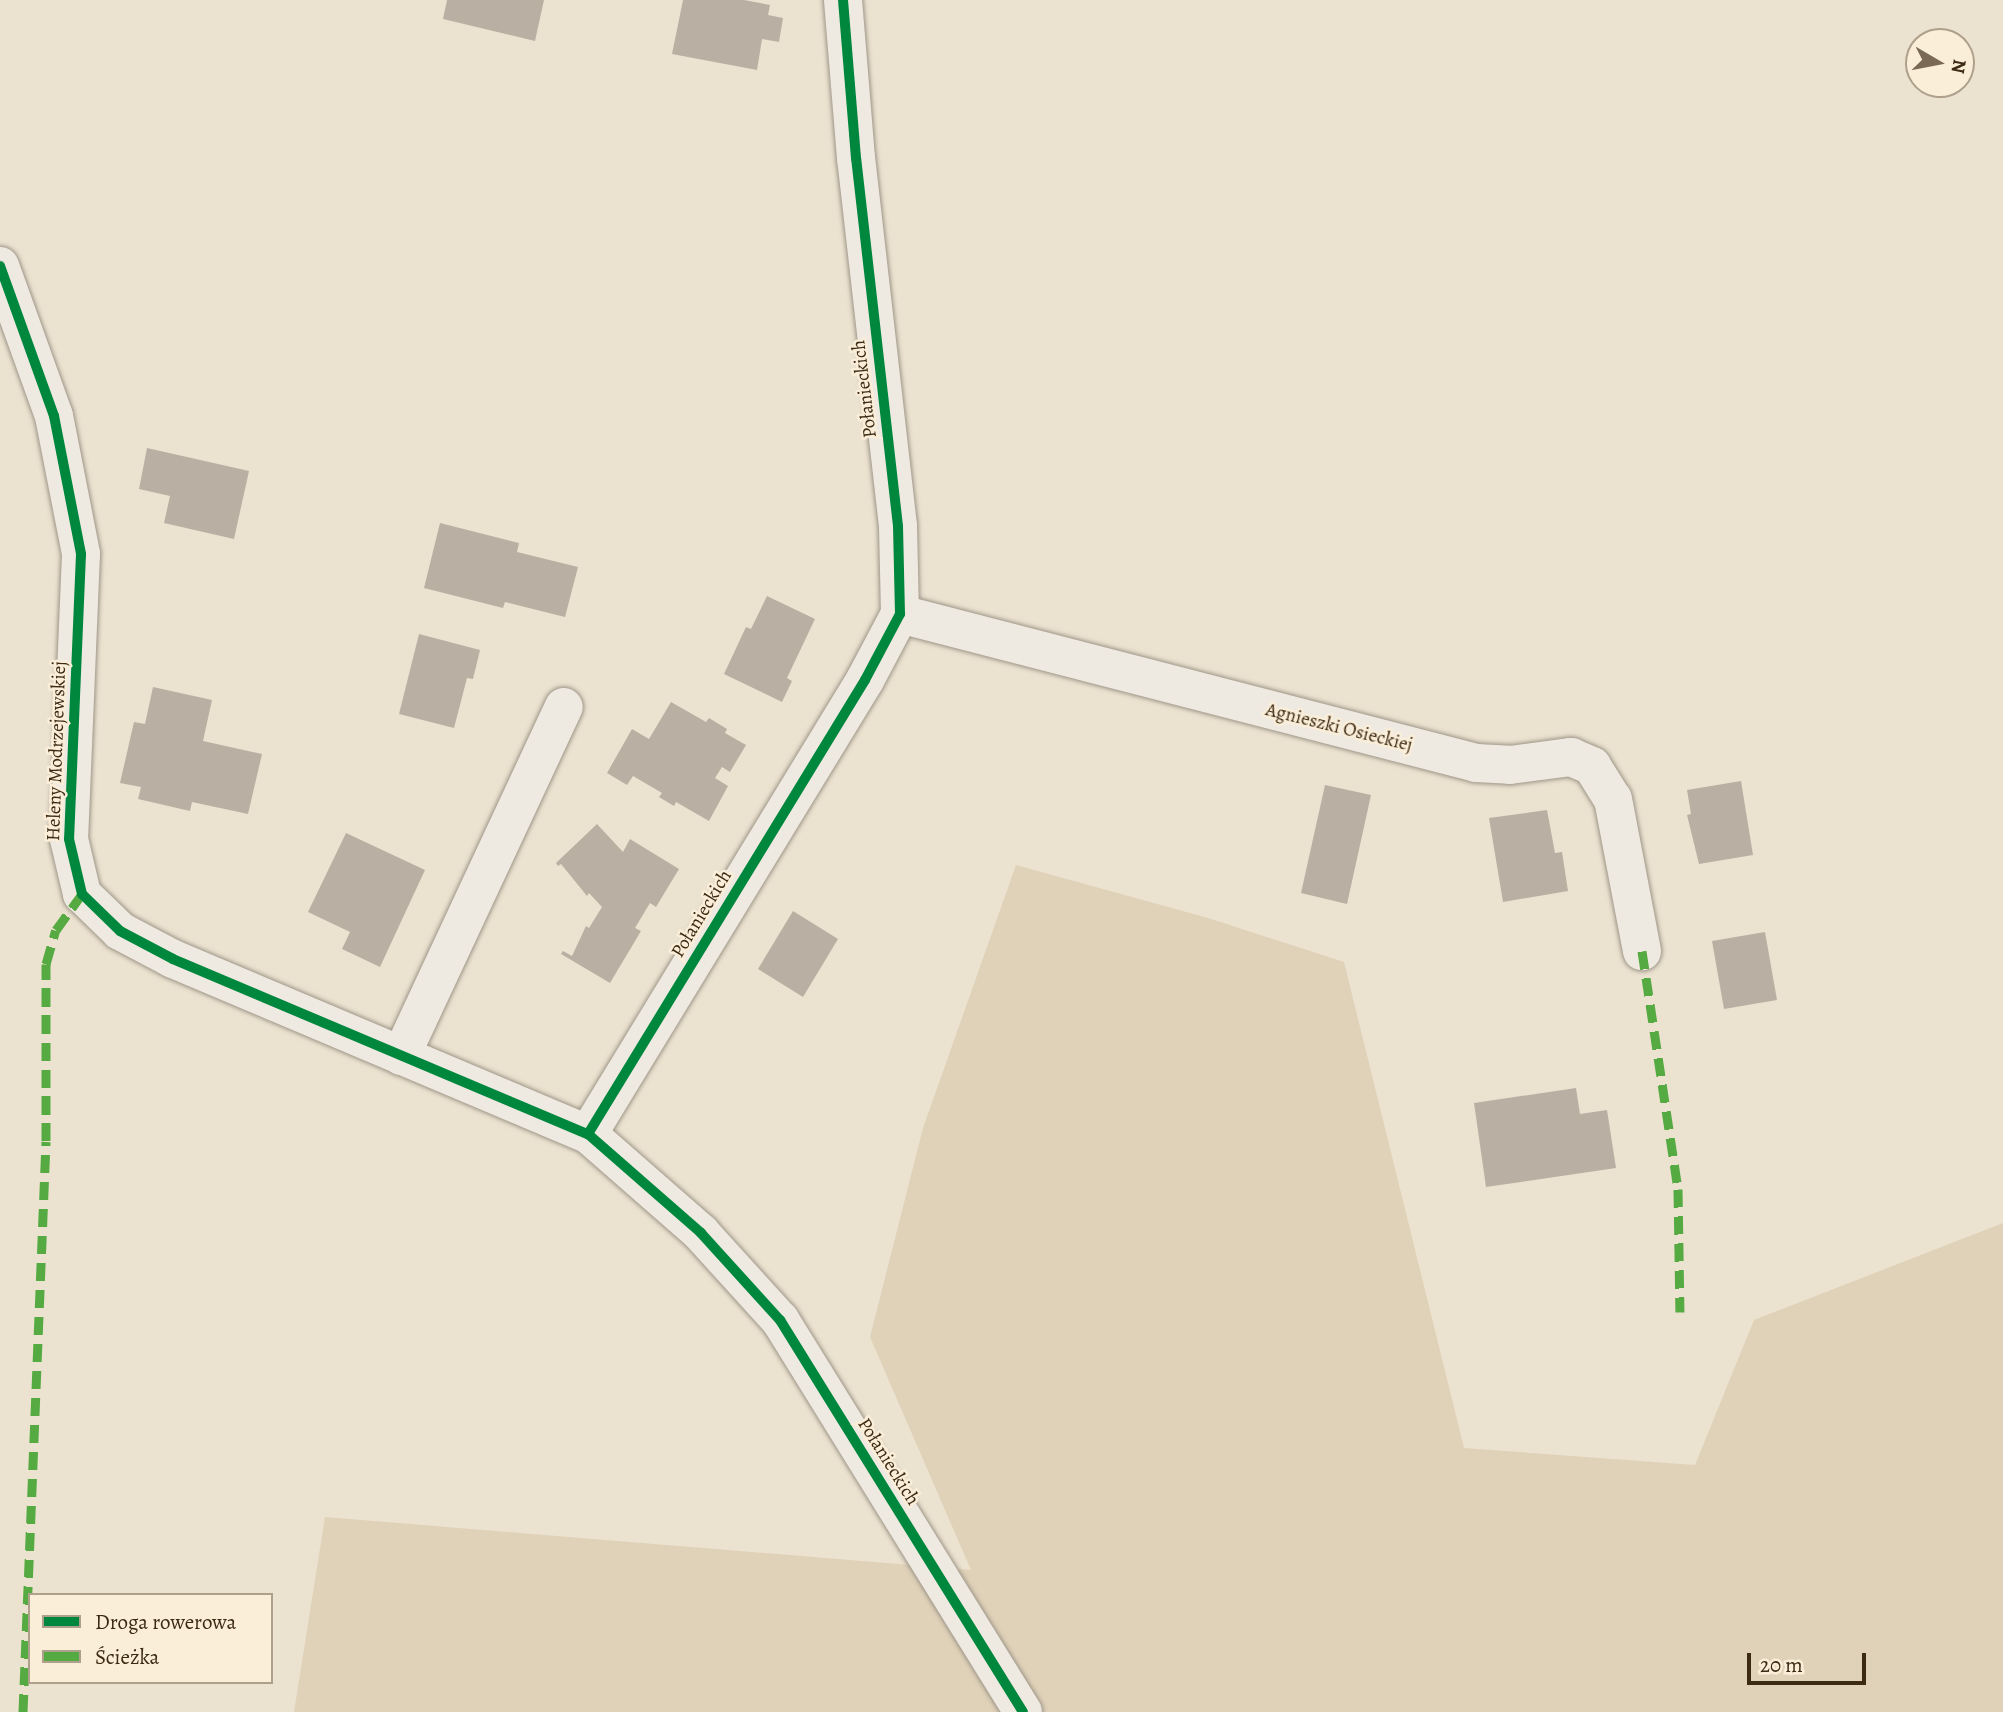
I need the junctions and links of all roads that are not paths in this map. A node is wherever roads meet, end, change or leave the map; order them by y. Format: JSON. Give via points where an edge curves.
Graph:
{"nodes":[{"id":1,"x":844,"y":0,"type":"edge"},
{"id":2,"x":0,"y":266,"type":"edge"},
{"id":3,"x":900,"y":614,"type":"junction"},
{"id":4,"x":564,"y":707,"type":"dead end"},
{"id":5,"x":1643,"y":951,"type":"dead end"},
{"id":6,"x":401,"y":1056,"type":"junction"},
{"id":7,"x":588,"y":1134,"type":"junction"},
{"id":8,"x":1023,"y":1712,"type":"edge"}],
"edges":[{"from":1,"to":3,"type":"street","name":"Połanieckich","via":[[856,158],[898,526]]},
{"from":2,"to":6,"type":"street","name":"Heleny Modrzejewskiej","via":[[54,416],[81,554],[69,839],[82,894],[120,932],[173,959]]},
{"from":3,"to":5,"type":"street","name":"Agnieszki Osieckiej","via":[[1476,763],[1510,765],[1571,757],[1592,766],[1613,799]]},
{"from":3,"to":7,"type":"street","name":"Połanieckich","via":[[858,692]]},
{"from":4,"to":6,"type":"street"},
{"from":6,"to":7,"type":"street","name":"Heleny Modrzejewskiej"},
{"from":7,"to":8,"type":"street","name":"Połanieckich","via":[[701,1233],[780,1320]]}]}
